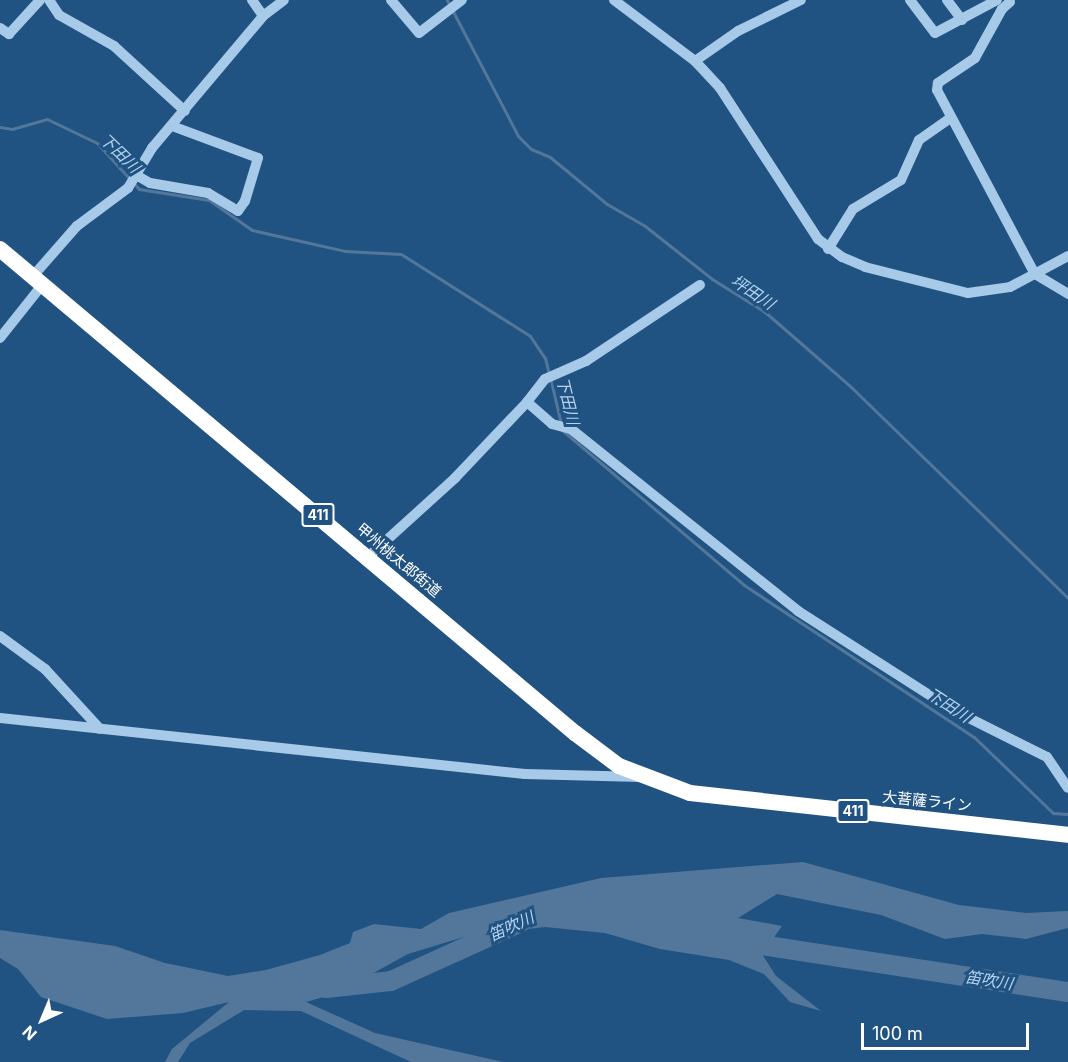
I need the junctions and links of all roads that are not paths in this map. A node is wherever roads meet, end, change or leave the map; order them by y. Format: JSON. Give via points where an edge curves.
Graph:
{"nodes":[{"id":1,"x":40,"y":0,"type":"edge"},
{"id":2,"x":49,"y":0,"type":"edge"},
{"id":3,"x":252,"y":0,"type":"edge"},
{"id":4,"x":284,"y":0,"type":"edge"},
{"id":5,"x":391,"y":0,"type":"edge"},
{"id":6,"x":614,"y":0,"type":"edge"},
{"id":7,"x":801,"y":0,"type":"edge"},
{"id":8,"x":910,"y":0,"type":"edge"},
{"id":9,"x":947,"y":0,"type":"edge"},
{"id":10,"x":997,"y":0,"type":"edge"},
{"id":11,"x":1010,"y":1,"type":"edge"},
{"id":12,"x":455,"y":5,"type":"edge"},
{"id":13,"x":263,"y":16,"type":"junction"},
{"id":14,"x":962,"y":20,"type":"junction"},
{"id":15,"x":0,"y":28,"type":"edge"},
{"id":16,"x":695,"y":61,"type":"junction"},
{"id":17,"x":185,"y":111,"type":"junction"},
{"id":18,"x":951,"y":118,"type":"junction"},
{"id":19,"x":172,"y":126,"type":"junction"},
{"id":20,"x":136,"y":176,"type":"junction"},
{"id":21,"x":0,"y":249,"type":"edge"},
{"id":22,"x":828,"y":249,"type":"junction"},
{"id":23,"x":1068,"y":256,"type":"edge"},
{"id":24,"x":1035,"y":274,"type":"junction"},
{"id":25,"x":38,"y":280,"type":"junction"},
{"id":26,"x":700,"y":285,"type":"dead end"},
{"id":27,"x":1068,"y":294,"type":"edge"},
{"id":28,"x":0,"y":338,"type":"edge"},
{"id":29,"x":527,"y":402,"type":"junction"},
{"id":30,"x":368,"y":557,"type":"junction"},
{"id":31,"x":0,"y":636,"type":"edge"},
{"id":32,"x":0,"y":718,"type":"edge"},
{"id":33,"x":100,"y":729,"type":"junction"},
{"id":34,"x":640,"y":777,"type":"junction"},
{"id":35,"x":1066,"y":783,"type":"edge"},
{"id":36,"x":1068,"y":835,"type":"edge"}],
"edges":[{"from":1,"to":15,"type":"street","via":[[9,34]]},
{"from":2,"to":17,"type":"street","via":[[59,15],[114,45]]},
{"from":3,"to":13,"type":"street"},
{"from":4,"to":13,"type":"street"},
{"from":5,"to":12,"type":"street","via":[[419,33]]},
{"from":6,"to":16,"type":"street"},
{"from":7,"to":16,"type":"street","via":[[738,31]]},
{"from":8,"to":14,"type":"street","via":[[935,33]]},
{"from":9,"to":14,"type":"street"},
{"from":10,"to":14,"type":"street"},
{"from":11,"to":18,"type":"street","via":[[975,58],[938,83],[937,90]]},
{"from":13,"to":17,"type":"street"},
{"from":16,"to":22,"type":"street","via":[[720,88],[791,202]]},
{"from":17,"to":19,"type":"street"},
{"from":18,"to":22,"type":"street","via":[[919,140],[901,180],[853,208]]},
{"from":18,"to":24,"type":"street"},
{"from":19,"to":20,"type":"street","via":[[152,148]]},
{"from":19,"to":20,"type":"street","via":[[258,158],[245,201],[238,211],[208,193],[150,183]]},
{"from":20,"to":25,"type":"street","via":[[128,188],[76,226]]},
{"from":21,"to":25,"type":"highway","name":"甲州桃太郎街道","number":"411"},
{"from":22,"to":24,"type":"street","via":[[865,267],[968,293],[1010,287]]},
{"from":23,"to":24,"type":"street"},
{"from":24,"to":27,"type":"street"},
{"from":25,"to":28,"type":"street"},
{"from":25,"to":30,"type":"highway","name":"甲州桃太郎街道","number":"411"},
{"from":26,"to":29,"type":"street","via":[[586,361],[556,372]]},
{"from":29,"to":30,"type":"street","via":[[455,477]]},
{"from":29,"to":35,"type":"street","via":[[552,424],[571,429],[798,611],[953,710],[1047,758]]},
{"from":30,"to":34,"type":"highway","name":"甲州桃太郎街道","number":"411","via":[[575,733]]},
{"from":31,"to":33,"type":"street","via":[[45,669]]},
{"from":32,"to":33,"type":"street"},
{"from":33,"to":34,"type":"street","via":[[525,774]]},
{"from":34,"to":36,"type":"highway","name":"大菩薩ライン","number":"411","via":[[690,793]]}]}
